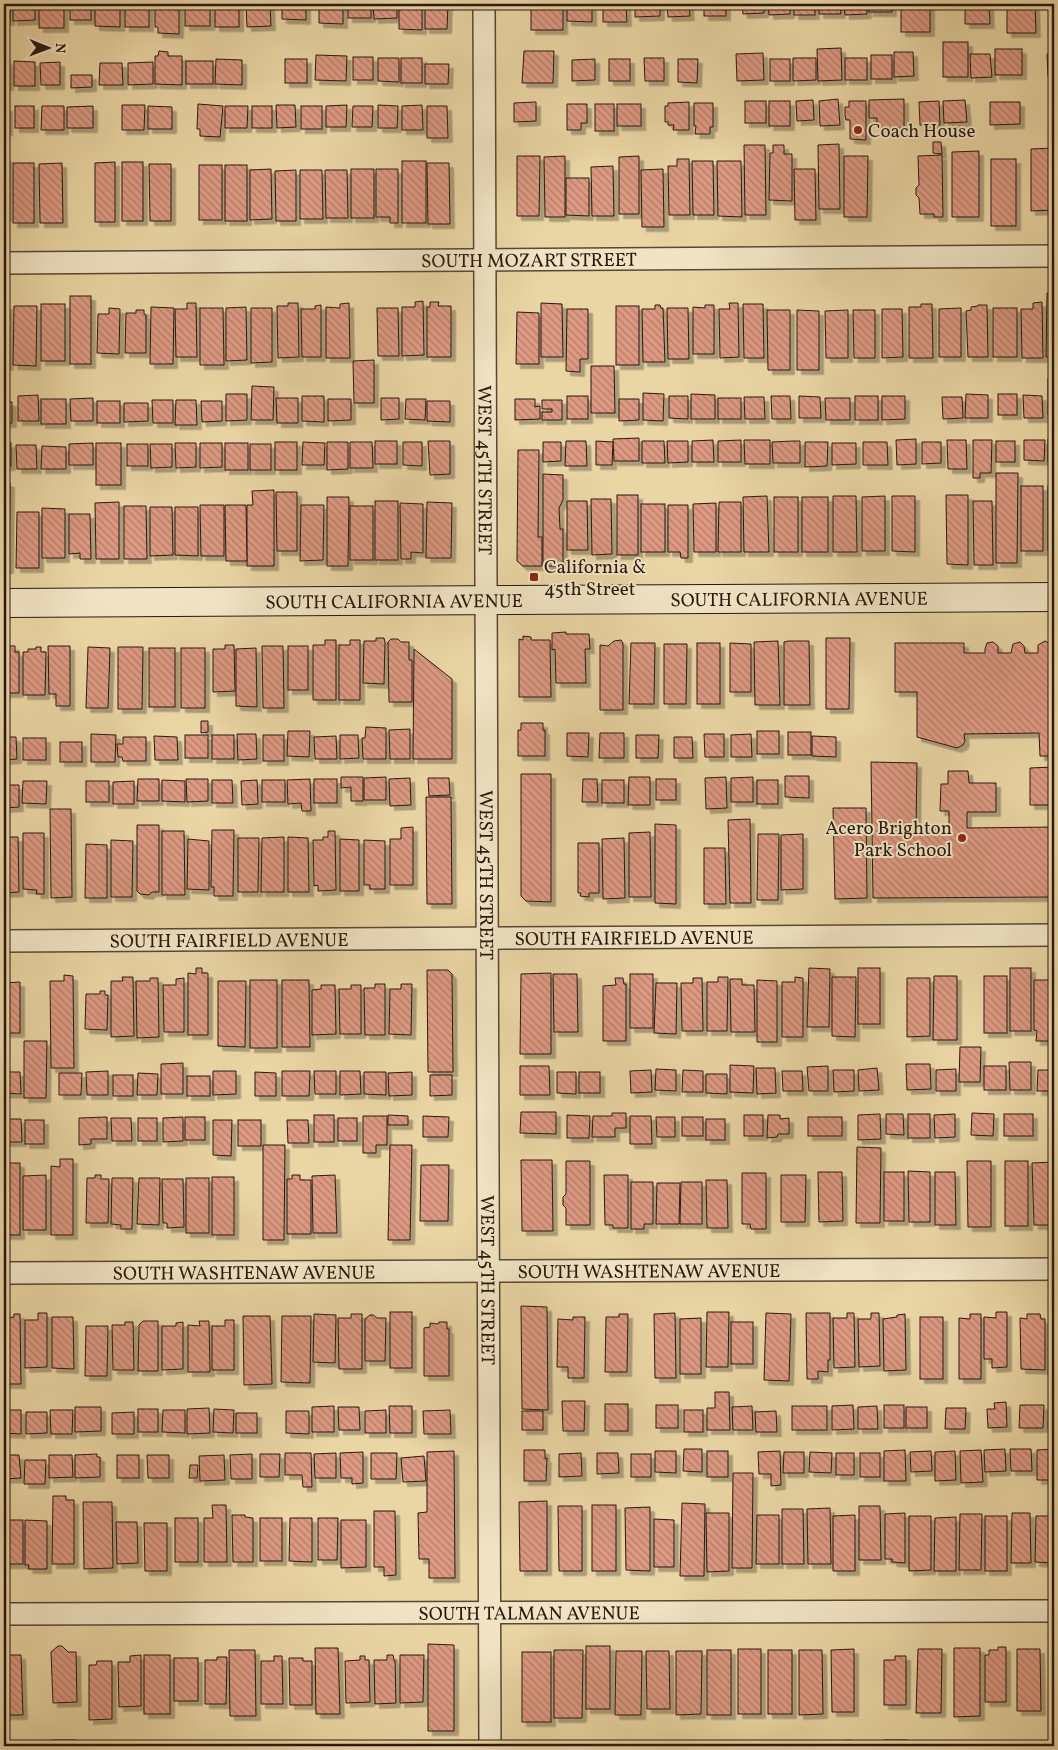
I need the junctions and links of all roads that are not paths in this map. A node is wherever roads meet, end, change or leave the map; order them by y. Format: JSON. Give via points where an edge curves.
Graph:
{"nodes":[{"id":1,"x":484,"y":4,"type":"edge"},
{"id":2,"x":1054,"y":256,"type":"edge"},
{"id":3,"x":485,"y":260,"type":"junction"},
{"id":4,"x":4,"y":263,"type":"edge"},
{"id":5,"x":1054,"y":597,"type":"edge"},
{"id":6,"x":486,"y":600,"type":"junction"},
{"id":7,"x":4,"y":604,"type":"edge"},
{"id":8,"x":1054,"y":935,"type":"edge"},
{"id":9,"x":487,"y":938,"type":"junction"},
{"id":10,"x":4,"y":940,"type":"edge"},
{"id":11,"x":1054,"y":1269,"type":"edge"},
{"id":12,"x":488,"y":1271,"type":"junction"},
{"id":13,"x":4,"y":1273,"type":"edge"},
{"id":14,"x":1054,"y":1611,"type":"edge"},
{"id":15,"x":490,"y":1612,"type":"junction"},
{"id":16,"x":4,"y":1614,"type":"edge"},
{"id":17,"x":490,"y":1746,"type":"edge"}],
"edges":[{"from":1,"to":3,"type":"street","name":"WEST 45TH STREET"},
{"from":2,"to":3,"type":"street","name":"SOUTH MOZART STREET"},
{"from":3,"to":4,"type":"street","name":"SOUTH MOZART STREET"},
{"from":3,"to":6,"type":"street","name":"WEST 45TH STREET"},
{"from":5,"to":6,"type":"main road","name":"SOUTH CALIFORNIA AVENUE"},
{"from":6,"to":7,"type":"main road","name":"SOUTH CALIFORNIA AVENUE"},
{"from":6,"to":9,"type":"street","name":"WEST 45TH STREET"},
{"from":8,"to":9,"type":"street","name":"SOUTH FAIRFIELD AVENUE"},
{"from":9,"to":10,"type":"street","name":"SOUTH FAIRFIELD AVENUE"},
{"from":9,"to":12,"type":"street","name":"WEST 45TH STREET"},
{"from":11,"to":12,"type":"street","name":"SOUTH WASHTENAW AVENUE"},
{"from":12,"to":13,"type":"street","name":"SOUTH WASHTENAW AVENUE"},
{"from":12,"to":15,"type":"street","name":"WEST 45TH STREET"},
{"from":14,"to":15,"type":"street","name":"SOUTH TALMAN AVENUE"},
{"from":15,"to":16,"type":"street","name":"SOUTH TALMAN AVENUE"},
{"from":15,"to":17,"type":"street","name":"WEST 45TH STREET"}]}
